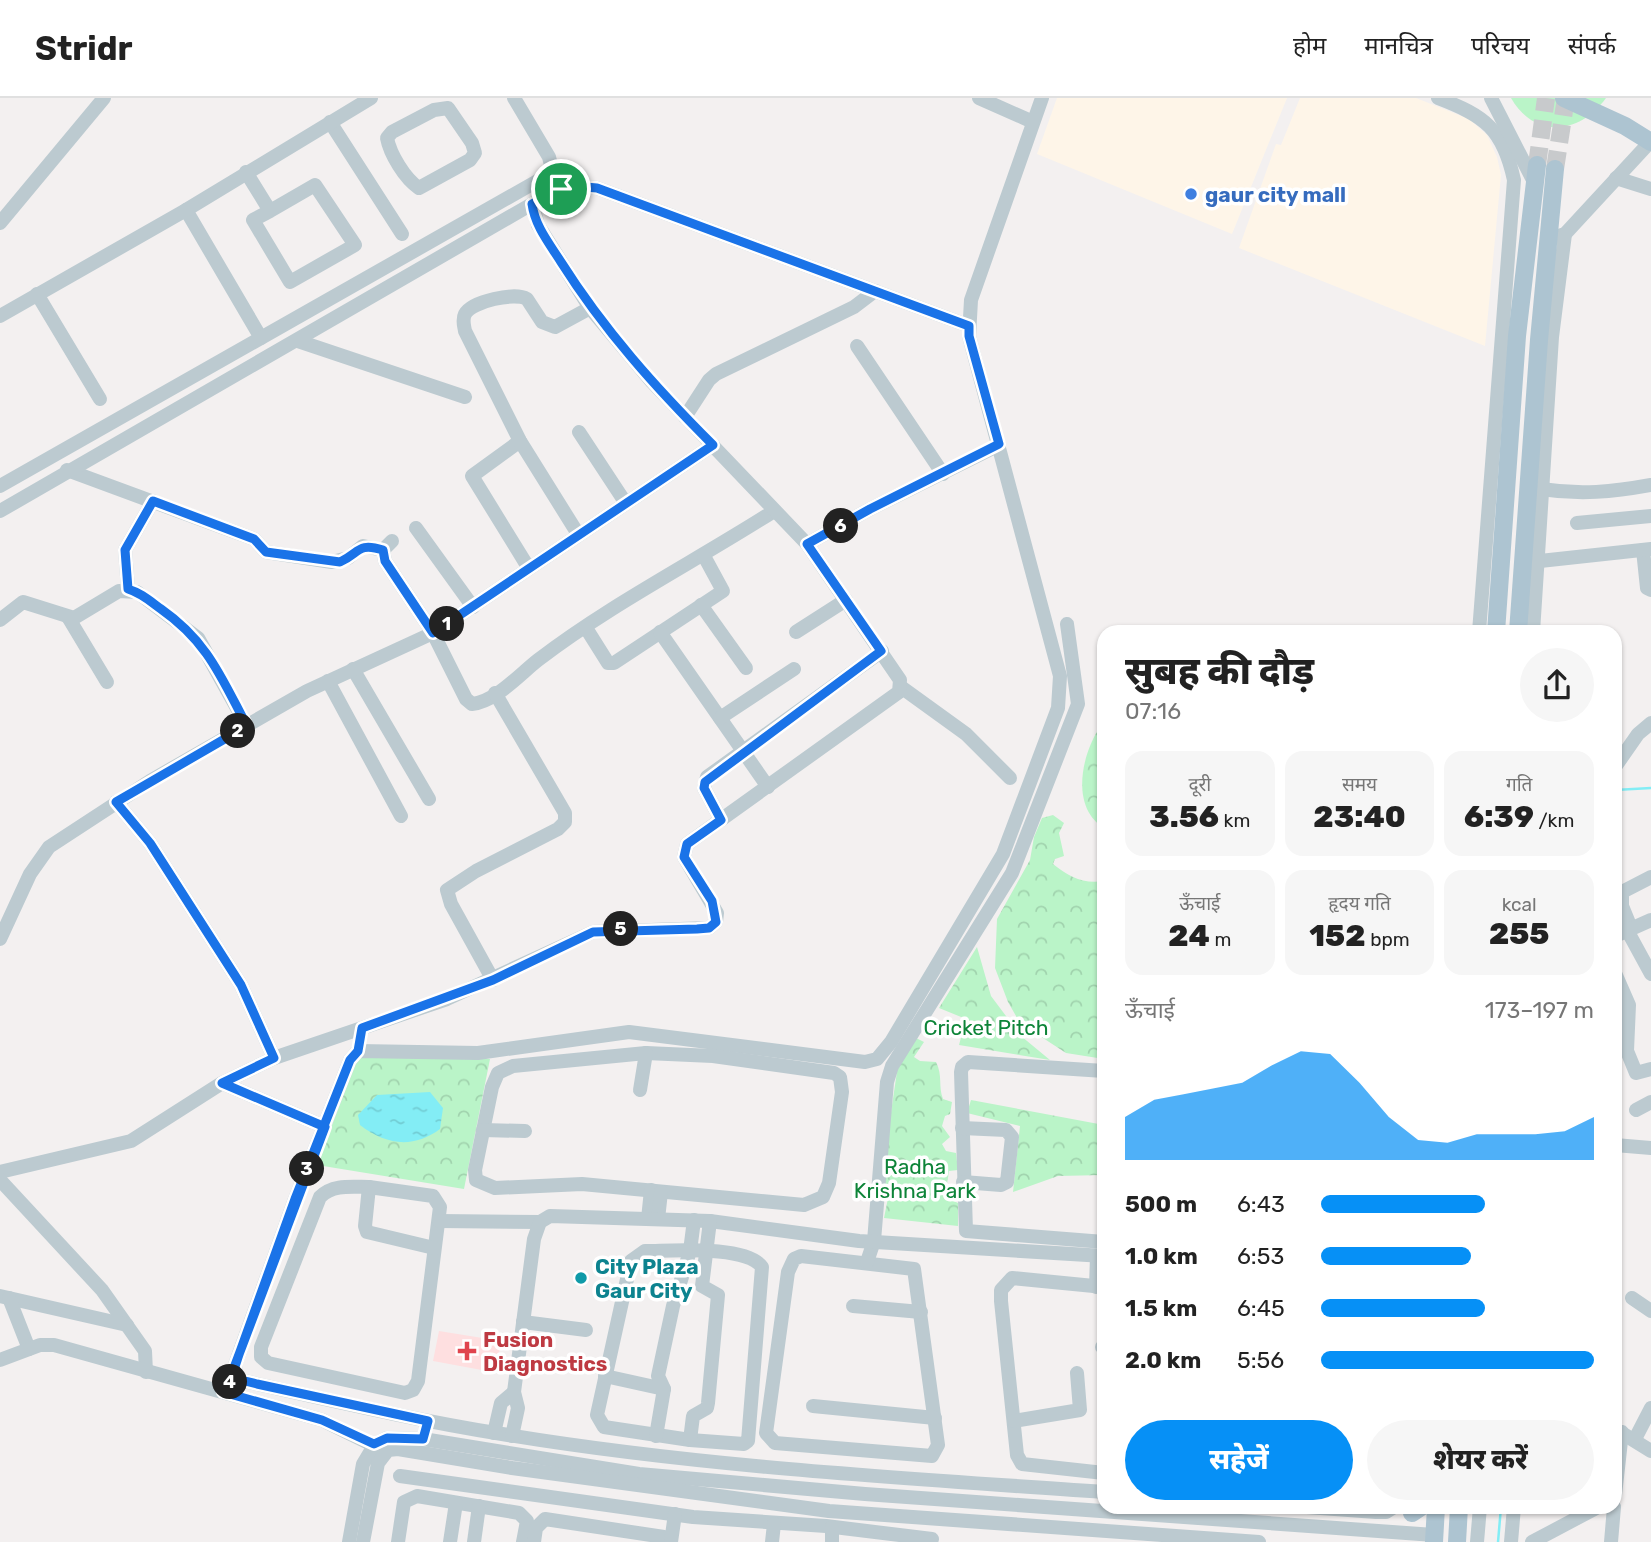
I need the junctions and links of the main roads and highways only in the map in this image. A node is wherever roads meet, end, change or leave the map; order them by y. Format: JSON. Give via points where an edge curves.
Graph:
{"nodes":[{"id":1,"x":1564,"y":98,"type":"edge"},
{"id":2,"x":1651,"y":142,"type":"edge"},
{"id":3,"x":1555,"y":169,"type":"tunnel mouth"},
{"id":4,"x":1536,"y":173,"type":"tunnel mouth"},
{"id":5,"x":1502,"y":323,"type":"road end"},
{"id":6,"x":1516,"y":342,"type":"junction"},
{"id":7,"x":1496,"y":625,"type":"edge"},
{"id":8,"x":1519,"y":625,"type":"edge"},
{"id":9,"x":1436,"y":1514,"type":"edge"},
{"id":10,"x":1459,"y":1514,"type":"edge"},
{"id":11,"x":1434,"y":1538,"type":"edge"},
{"id":12,"x":1457,"y":1542,"type":"edge"}],
"edges":[{"from":1,"to":2,"type":"main road"},
{"from":3,"to":8,"type":"main road"},
{"from":4,"to":6,"type":"main road"},
{"from":5,"to":6,"type":"main road"},
{"from":6,"to":7,"type":"main road"},
{"from":9,"to":11,"type":"main road"},
{"from":10,"to":12,"type":"main road"}]}
